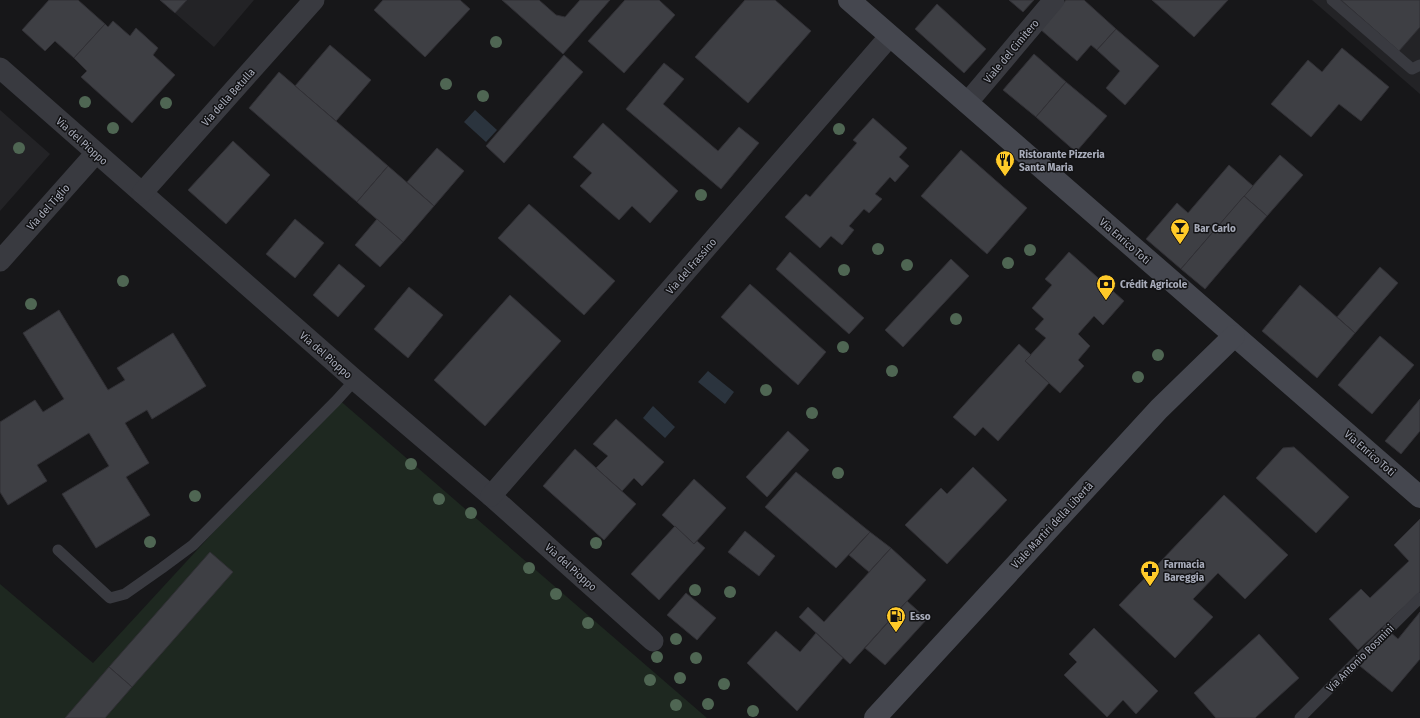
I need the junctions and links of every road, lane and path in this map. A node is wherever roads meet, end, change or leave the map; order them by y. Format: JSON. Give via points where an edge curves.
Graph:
{"nodes":[{"id":1,"x":314,"y":0,"type":"edge"},
{"id":2,"x":849,"y":0,"type":"edge"},
{"id":3,"x":1054,"y":0,"type":"edge"},
{"id":4,"x":1332,"y":0,"type":"edge"},
{"id":5,"x":890,"y":36,"type":"junction"},
{"id":6,"x":1420,"y":65,"type":"edge"},
{"id":7,"x":0,"y":68,"type":"edge"},
{"id":8,"x":967,"y":103,"type":"junction"},
{"id":9,"x":96,"y":153,"type":"junction"},
{"id":10,"x":142,"y":193,"type":"junction"},
{"id":11,"x":0,"y":261,"type":"edge"},
{"id":12,"x":1234,"y":336,"type":"junction"},
{"id":13,"x":355,"y":380,"type":"junction"},
{"id":14,"x":491,"y":496,"type":"junction"},
{"id":15,"x":1420,"y":497,"type":"edge"},
{"id":16,"x":58,"y":550,"type":"dead end"},
{"id":17,"x":1420,"y":598,"type":"edge"},
{"id":18,"x":653,"y":641,"type":"dead end"},
{"id":19,"x":875,"y":718,"type":"edge"},
{"id":20,"x":1300,"y":718,"type":"edge"}],
"edges":[{"from":1,"to":10,"type":"street","name":"Via della Betulla"},
{"from":2,"to":5,"type":"street","name":"Via Enrico Toti"},
{"from":3,"to":8,"type":"street","name":"Viale del Cimitero"},
{"from":4,"to":6,"type":"lane","via":[[1412,69]]},
{"from":5,"to":8,"type":"street","name":"Via Enrico Toti"},
{"from":5,"to":14,"type":"street","name":"Via del Frassino"},
{"from":7,"to":9,"type":"street","name":"Via del Pioppo"},
{"from":8,"to":12,"type":"street","name":"Via Enrico Toti"},
{"from":9,"to":10,"type":"street","name":"Via del Pioppo"},
{"from":9,"to":11,"type":"street","name":"Via del Tiglio"},
{"from":10,"to":13,"type":"street","name":"Via del Pioppo"},
{"from":12,"to":15,"type":"street","name":"Via Enrico Toti"},
{"from":12,"to":19,"type":"street","name":"Viale Martiri della Libertà","via":[[1159,409]]},
{"from":13,"to":14,"type":"street","name":"Via del Pioppo"},
{"from":13,"to":16,"type":"lane","via":[[193,545],[125,594],[110,598]]},
{"from":14,"to":18,"type":"street","name":"Via del Pioppo"},
{"from":17,"to":20,"type":"lane","name":"Via Antonio Rosmini"}]}
